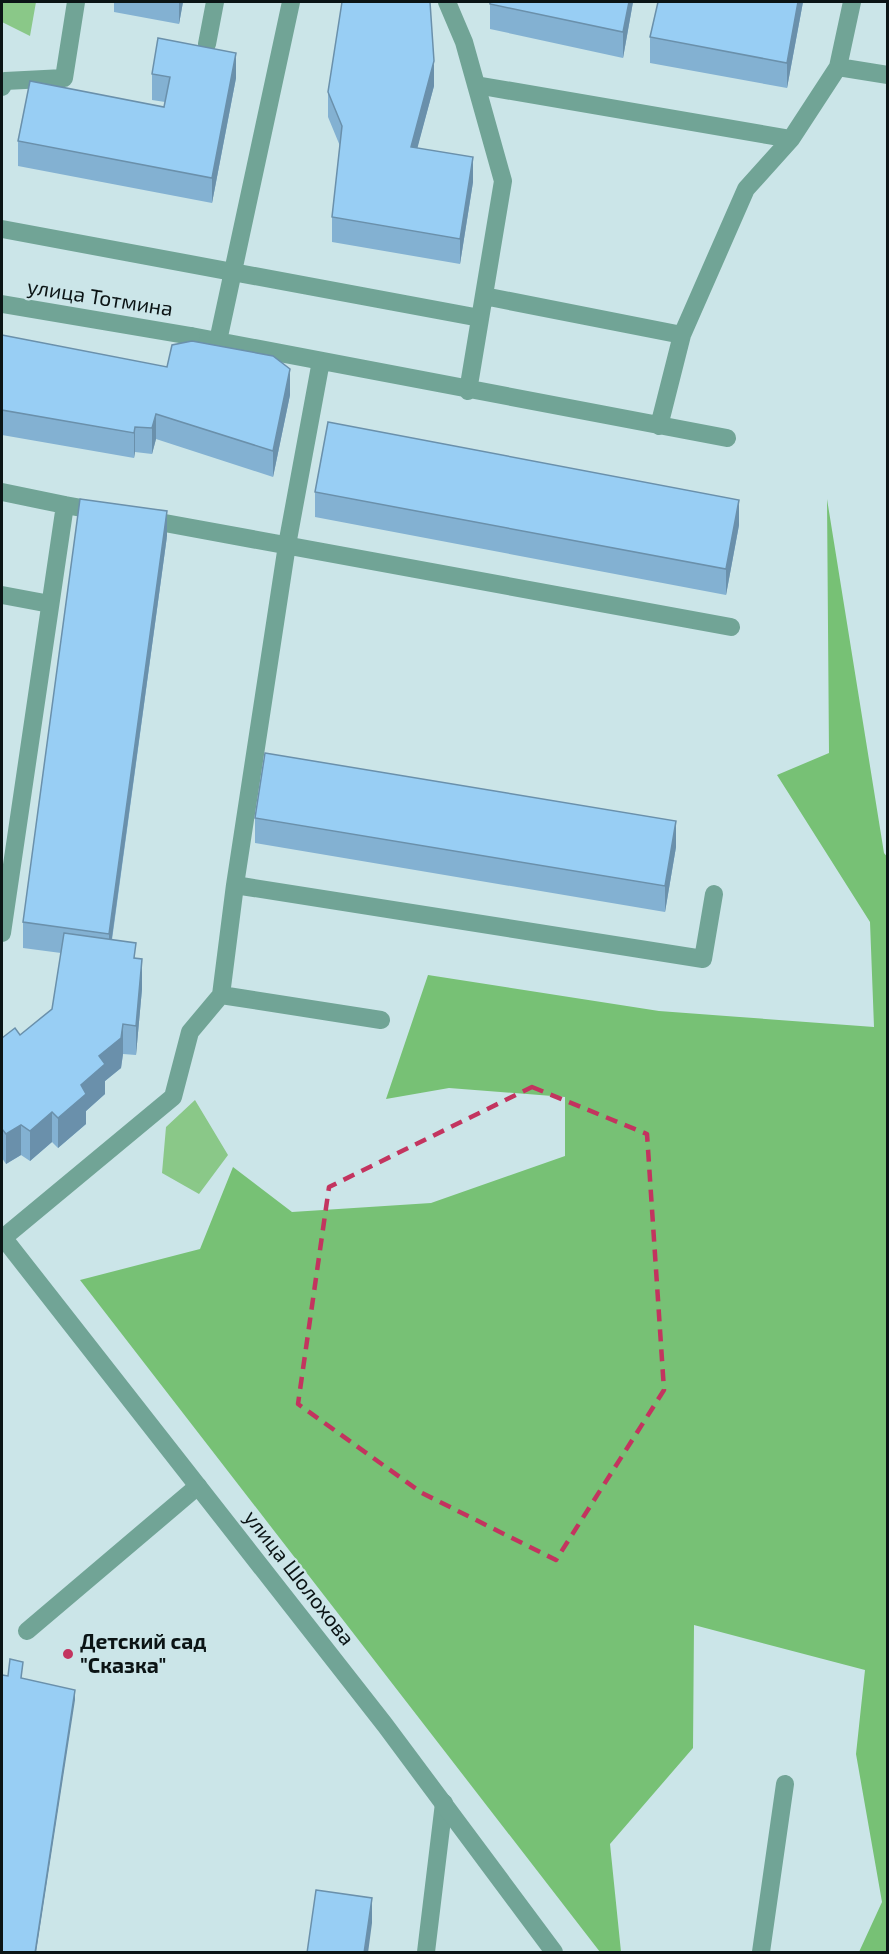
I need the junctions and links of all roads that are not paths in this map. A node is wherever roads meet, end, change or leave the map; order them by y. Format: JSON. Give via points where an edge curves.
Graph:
{"nodes":[{"id":1,"x":76,"y":2,"type":"edge"},
{"id":2,"x":215,"y":2,"type":"edge"},
{"id":3,"x":291,"y":2,"type":"edge"},
{"id":4,"x":447,"y":2,"type":"edge"},
{"id":5,"x":852,"y":2,"type":"edge"},
{"id":6,"x":207,"y":44,"type":"dead end"},
{"id":7,"x":838,"y":67,"type":"junction"},
{"id":8,"x":888,"y":75,"type":"edge"},
{"id":9,"x":476,"y":85,"type":"junction"},
{"id":10,"x":2,"y":87,"type":"edge"},
{"id":11,"x":791,"y":139,"type":"junction"},
{"id":12,"x":2,"y":229,"type":"edge"},
{"id":13,"x":233,"y":272,"type":"junction"},
{"id":14,"x":484,"y":296,"type":"junction"},
{"id":15,"x":2,"y":304,"type":"edge"},
{"id":16,"x":480,"y":318,"type":"junction"},
{"id":17,"x":682,"y":335,"type":"junction"},
{"id":18,"x":218,"y":341,"type":"junction"},
{"id":19,"x":321,"y":361,"type":"junction"},
{"id":20,"x":468,"y":390,"type":"junction"},
{"id":21,"x":659,"y":426,"type":"junction"},
{"id":22,"x":727,"y":438,"type":"dead end"},
{"id":23,"x":2,"y":492,"type":"edge"},
{"id":24,"x":65,"y":505,"type":"junction"},
{"id":25,"x":287,"y":545,"type":"junction"},
{"id":26,"x":2,"y":595,"type":"edge"},
{"id":27,"x":50,"y":603,"type":"junction"},
{"id":28,"x":731,"y":627,"type":"dead end"},
{"id":29,"x":235,"y":885,"type":"junction"},
{"id":30,"x":714,"y":894,"type":"dead end"},
{"id":31,"x":2,"y":933,"type":"edge"},
{"id":32,"x":221,"y":995,"type":"junction"},
{"id":33,"x":381,"y":1020,"type":"dead end"},
{"id":34,"x":2,"y":1237,"type":"edge"},
{"id":35,"x":198,"y":1486,"type":"junction"},
{"id":36,"x":27,"y":1631,"type":"dead end"},
{"id":37,"x":785,"y":1784,"type":"dead end"},
{"id":38,"x":444,"y":1803,"type":"junction"},
{"id":39,"x":426,"y":1953,"type":"edge"},
{"id":40,"x":554,"y":1953,"type":"edge"},
{"id":41,"x":761,"y":1953,"type":"edge"}],
"edges":[{"from":1,"to":10,"type":"street","via":[[64,78],[5,81]]},
{"from":2,"to":6,"type":"street"},
{"from":3,"to":13,"type":"street"},
{"from":4,"to":9,"type":"street"},
{"from":5,"to":7,"type":"street"},
{"from":7,"to":8,"type":"street"},
{"from":7,"to":11,"type":"street"},
{"from":9,"to":11,"type":"street"},
{"from":9,"to":14,"type":"street","via":[[503,181]]},
{"from":11,"to":17,"type":"street","via":[[746,189]]},
{"from":12,"to":13,"type":"street"},
{"from":13,"to":16,"type":"street"},
{"from":13,"to":18,"type":"street"},
{"from":14,"to":16,"type":"street"},
{"from":14,"to":17,"type":"street"},
{"from":15,"to":18,"type":"street","name":"улица Тотмина"},
{"from":16,"to":20,"type":"street"},
{"from":17,"to":21,"type":"street"},
{"from":18,"to":19,"type":"street","name":"улица Тотмина"},
{"from":19,"to":20,"type":"street","name":"улица Тотмина"},
{"from":19,"to":25,"type":"street"},
{"from":20,"to":21,"type":"street","name":"улица Тотмина"},
{"from":21,"to":22,"type":"street","name":"улица Тотмина"},
{"from":23,"to":24,"type":"street"},
{"from":24,"to":25,"type":"street"},
{"from":24,"to":27,"type":"street"},
{"from":25,"to":28,"type":"street"},
{"from":25,"to":29,"type":"street"},
{"from":26,"to":27,"type":"street"},
{"from":27,"to":31,"type":"street"},
{"from":29,"to":30,"type":"street","via":[[703,959]]},
{"from":29,"to":32,"type":"street"},
{"from":32,"to":33,"type":"street"},
{"from":32,"to":34,"type":"street","via":[[190,1032],[173,1097]]},
{"from":34,"to":35,"type":"street","name":"улица Шолохова"},
{"from":35,"to":36,"type":"street"},
{"from":35,"to":38,"type":"street","name":"улица Шолохова"},
{"from":37,"to":41,"type":"street"},
{"from":38,"to":39,"type":"street"},
{"from":38,"to":40,"type":"street","name":"улица Шолохова"}]}
